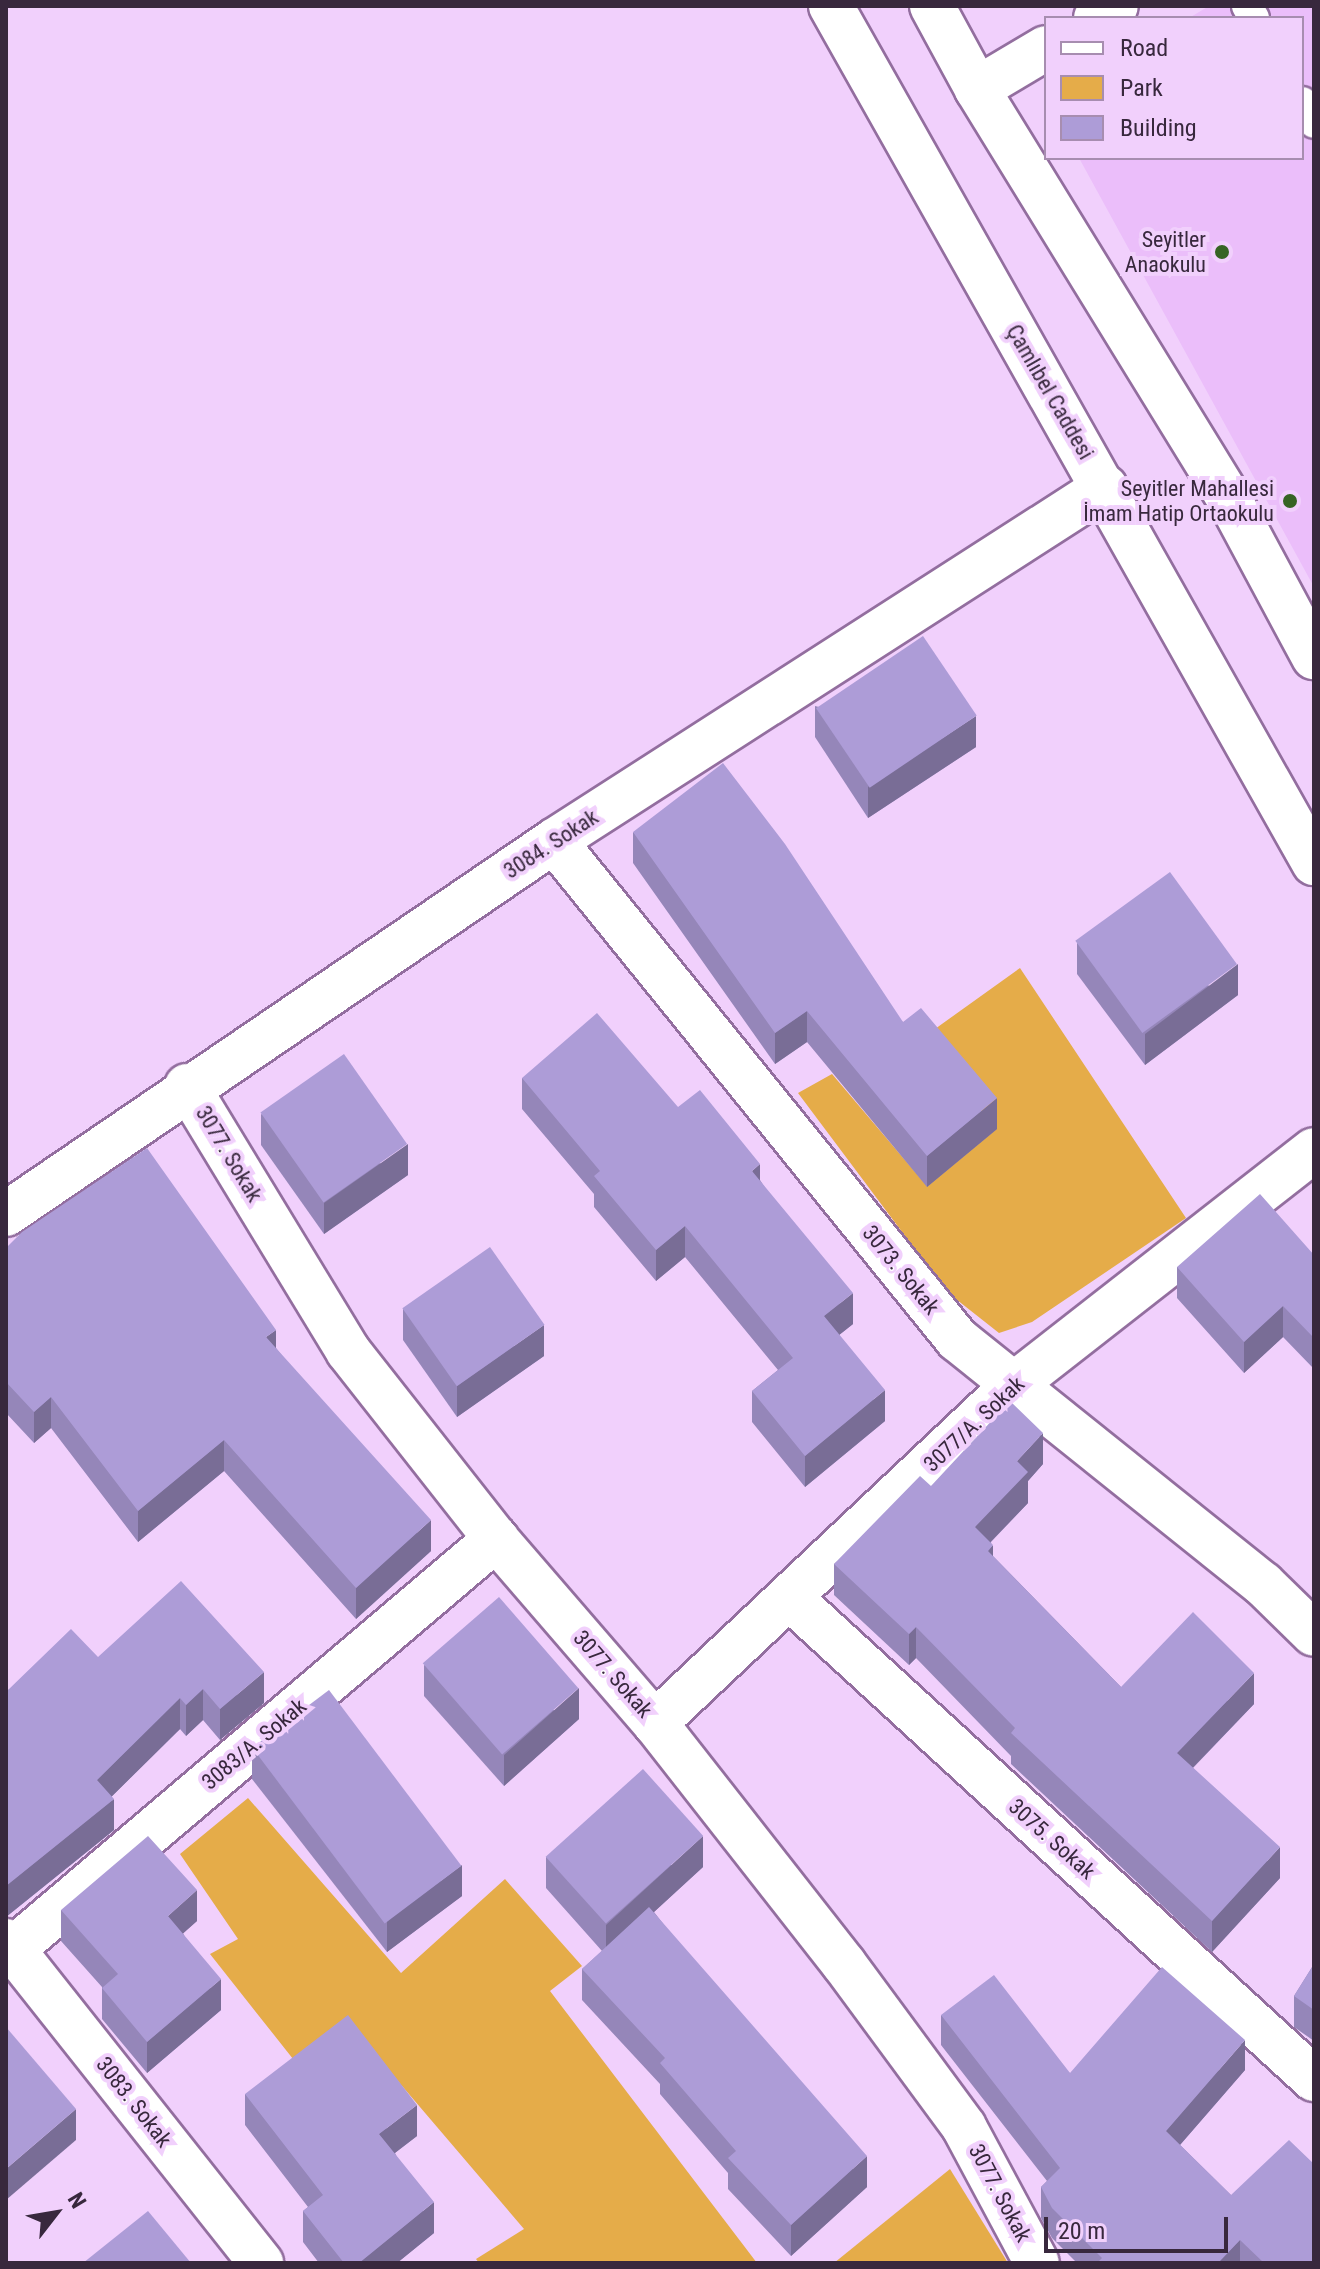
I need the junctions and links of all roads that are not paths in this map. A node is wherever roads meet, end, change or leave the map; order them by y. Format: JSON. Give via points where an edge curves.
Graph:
{"nodes":[{"id":1,"x":831,"y":6,"type":"edge"},
{"id":2,"x":932,"y":6,"type":"edge"},
{"id":3,"x":1044,"y":49,"type":"edge"},
{"id":4,"x":977,"y":89,"type":"junction"},
{"id":5,"x":1304,"y":106,"type":"edge"},
{"id":6,"x":1314,"y":123,"type":"edge"},
{"id":7,"x":1105,"y":487,"type":"junction"},
{"id":8,"x":1314,"y":657,"type":"edge"},
{"id":9,"x":554,"y":841,"type":"junction"},
{"id":10,"x":1314,"y":863,"type":"edge"},
{"id":11,"x":187,"y":1086,"type":"junction"},
{"id":12,"x":1314,"y":1150,"type":"edge"},
{"id":13,"x":6,"y":1214,"type":"edge"},
{"id":14,"x":1012,"y":1386,"type":"junction"},
{"id":15,"x":496,"y":1539,"type":"junction"},
{"id":16,"x":791,"y":1599,"type":"junction"},
{"id":17,"x":1314,"y":1634,"type":"edge"},
{"id":18,"x":655,"y":1723,"type":"junction"},
{"id":19,"x":10,"y":1945,"type":"edge"},
{"id":20,"x":1314,"y":2079,"type":"edge"},
{"id":21,"x":261,"y":2263,"type":"edge"},
{"id":22,"x":1037,"y":2263,"type":"edge"}],
"edges":[{"from":1,"to":7,"type":"street","name":"Çamlıbel Caddesi"},
{"from":2,"to":4,"type":"street"},
{"from":3,"to":4,"type":"street"},
{"from":4,"to":8,"type":"street","via":[[1227,495]]},
{"from":5,"to":6,"type":"lane"},
{"from":7,"to":9,"type":"street","name":"3084. Sokak"},
{"from":7,"to":10,"type":"street","name":"Çamlıbel Caddesi"},
{"from":9,"to":11,"type":"street","name":"3084. Sokak"},
{"from":9,"to":14,"type":"street","name":"3073. Sokak","via":[[957,1339]]},
{"from":11,"to":13,"type":"street","name":"3084. Sokak"},
{"from":11,"to":15,"type":"street","name":"3077. Sokak","via":[[348,1351]]},
{"from":12,"to":14,"type":"street","name":"3077/A. Sokak"},
{"from":14,"to":16,"type":"street","name":"3077/A. Sokak"},
{"from":14,"to":17,"type":"street","name":"3073. Sokak","via":[[1263,1584]]},
{"from":15,"to":18,"type":"street","name":"3077. Sokak"},
{"from":15,"to":19,"type":"street","name":"3083/A. Sokak"},
{"from":16,"to":18,"type":"street","name":"3077/A. Sokak"},
{"from":16,"to":20,"type":"street","name":"3075. Sokak"},
{"from":18,"to":22,"type":"street","name":"3077. Sokak","via":[[964,2127]]},
{"from":19,"to":21,"type":"street","name":"3083. Sokak"}]}
